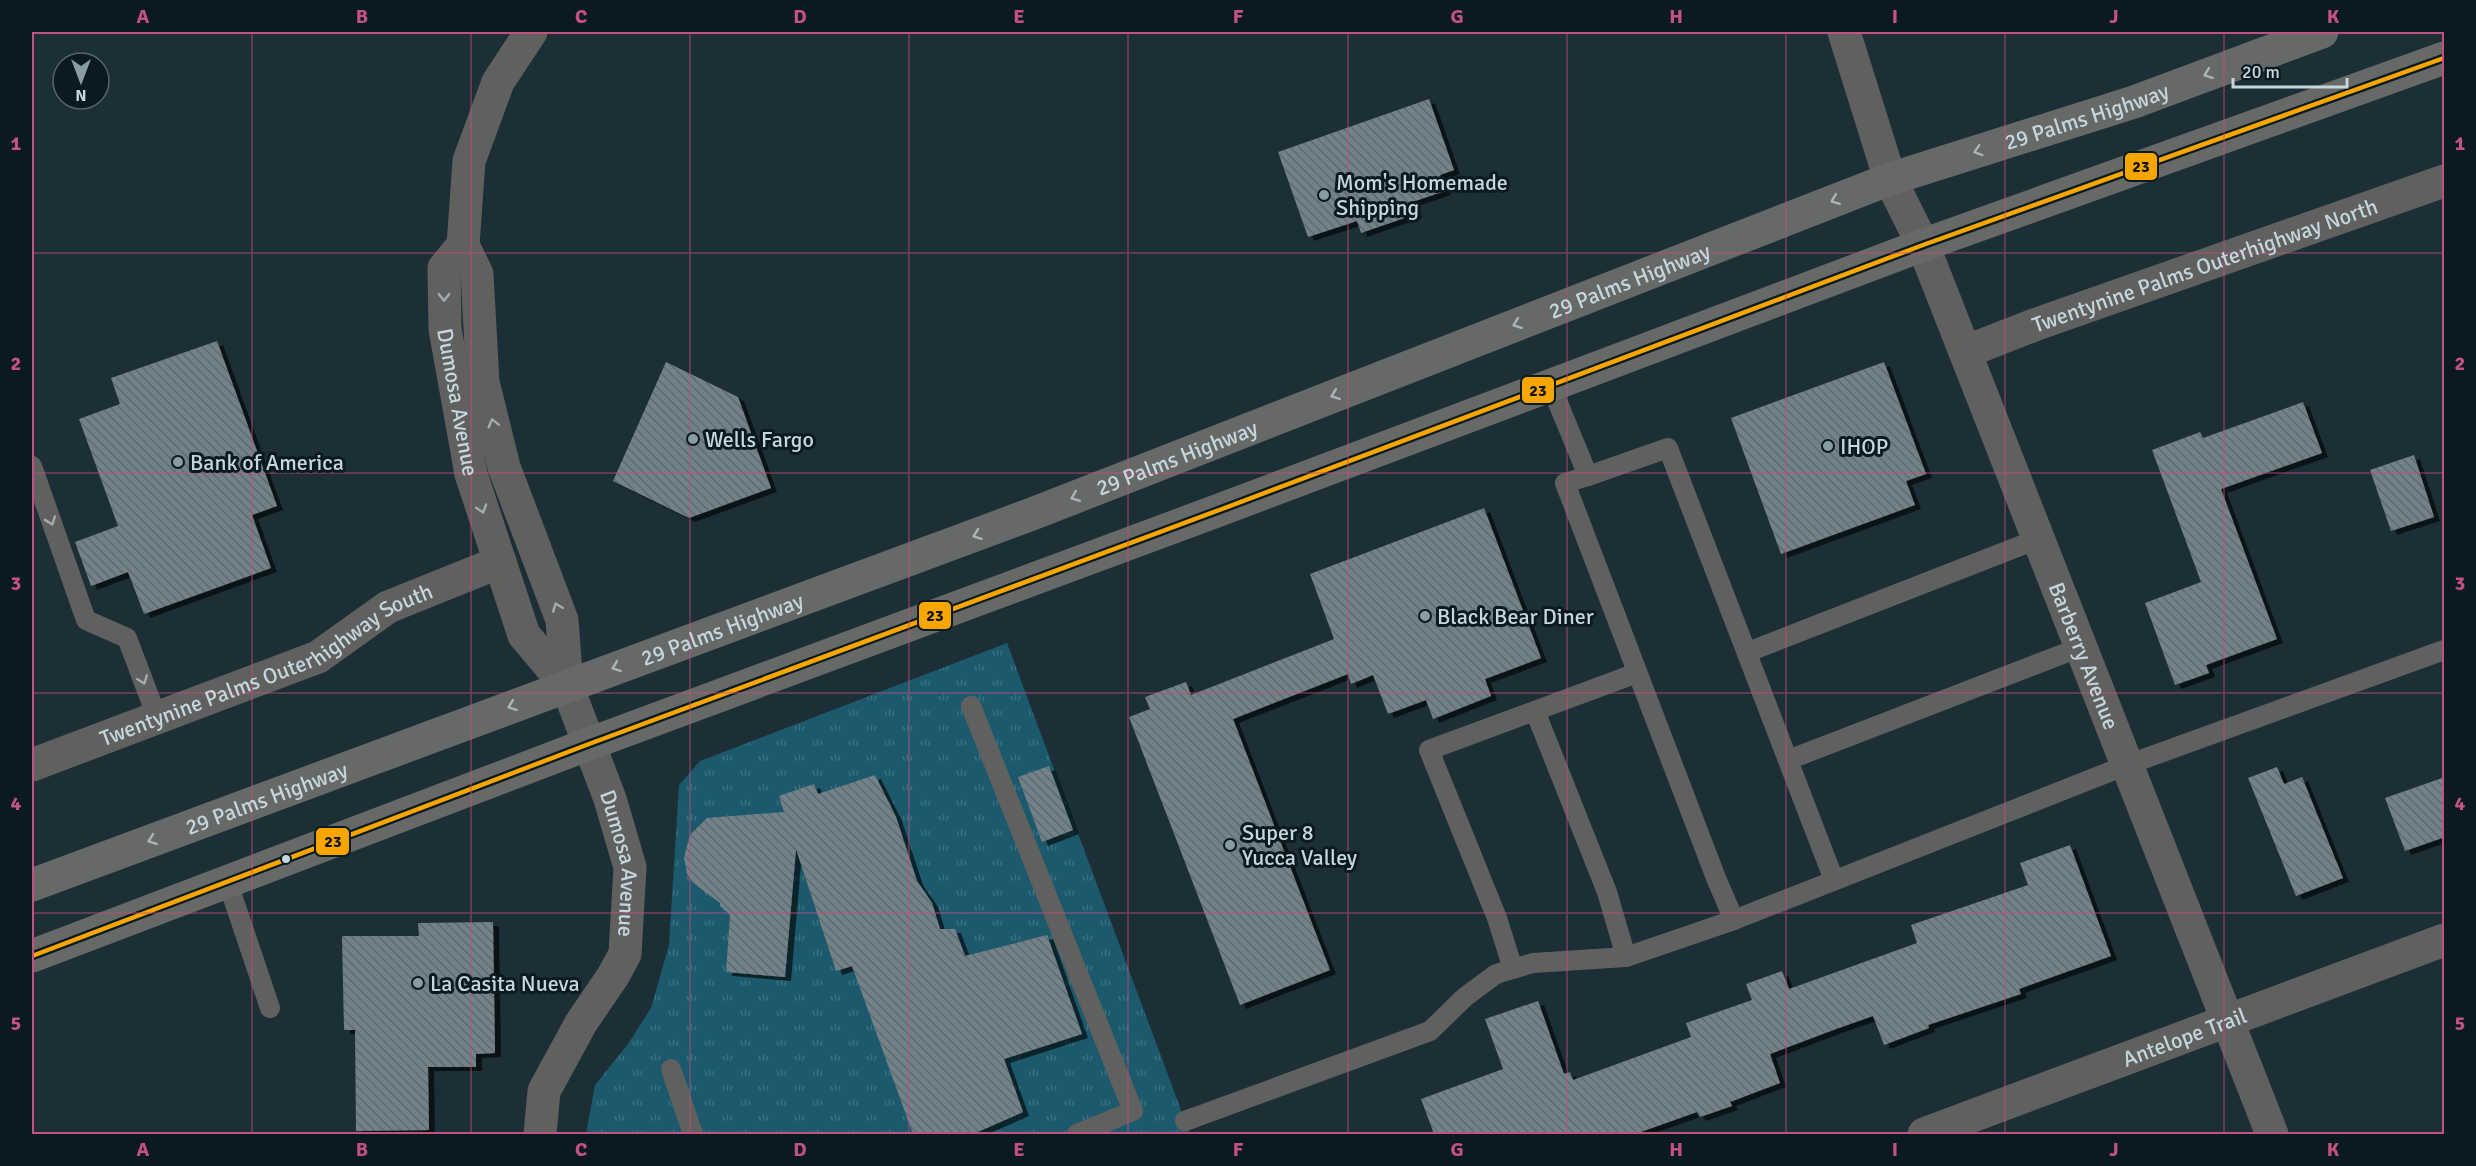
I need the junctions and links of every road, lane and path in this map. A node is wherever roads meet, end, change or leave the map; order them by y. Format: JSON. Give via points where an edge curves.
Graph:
{"nodes":[{"id":1,"x":531,"y":32,"type":"edge"},
{"id":2,"x":1844,"y":32,"type":"edge"},
{"id":3,"x":2322,"y":32,"type":"edge"},
{"id":4,"x":2445,"y":58,"type":"edge"},
{"id":5,"x":1890,"y":179,"type":"junction"},
{"id":6,"x":2445,"y":181,"type":"edge"},
{"id":7,"x":463,"y":245,"type":"junction"},
{"id":8,"x":1923,"y":245,"type":"junction"},
{"id":9,"x":1965,"y":352,"type":"junction"},
{"id":10,"x":1551,"y":386,"type":"junction"},
{"id":11,"x":32,"y":466,"type":"edge"},
{"id":12,"x":1588,"y":476,"type":"junction"},
{"id":13,"x":2038,"y":539,"type":"junction"},
{"id":14,"x":500,"y":562,"type":"junction"},
{"id":15,"x":2081,"y":647,"type":"junction"},
{"id":16,"x":2445,"y":650,"type":"edge"},
{"id":17,"x":1748,"y":652,"type":"junction"},
{"id":18,"x":1638,"y":673,"type":"junction"},
{"id":19,"x":567,"y":686,"type":"junction"},
{"id":20,"x":971,"y":706,"type":"dead end"},
{"id":21,"x":1535,"y":711,"type":"junction"},
{"id":22,"x":157,"y":717,"type":"junction"},
{"id":23,"x":589,"y":744,"type":"junction"},
{"id":24,"x":1788,"y":760,"type":"junction"},
{"id":25,"x":32,"y":765,"type":"edge"},
{"id":26,"x":2127,"y":765,"type":"junction"},
{"id":27,"x":1834,"y":880,"type":"junction"},
{"id":28,"x":228,"y":883,"type":"junction"},
{"id":29,"x":32,"y":885,"type":"edge"},
{"id":30,"x":1734,"y":920,"type":"junction"},
{"id":31,"x":2445,"y":940,"type":"edge"},
{"id":32,"x":32,"y":956,"type":"edge"},
{"id":33,"x":1626,"y":957,"type":"junction"},
{"id":34,"x":1513,"y":969,"type":"junction"},
{"id":35,"x":270,"y":1008,"type":"dead end"},
{"id":36,"x":2228,"y":1022,"type":"junction"},
{"id":37,"x":670,"y":1069,"type":"dead end"},
{"id":38,"x":1185,"y":1121,"type":"dead end"},
{"id":39,"x":540,"y":1134,"type":"edge"},
{"id":40,"x":693,"y":1134,"type":"edge"},
{"id":41,"x":1077,"y":1134,"type":"edge"},
{"id":42,"x":1924,"y":1134,"type":"edge"},
{"id":43,"x":2272,"y":1134,"type":"edge"}],
"edges":[{"from":1,"to":7,"type":"street","name":"Dumosa Avenue","via":[[498,82],[469,162]]},
{"from":2,"to":5,"type":"street","name":"Barberry Avenue"},
{"from":3,"to":5,"type":"main road","name":"29 Palms Highway","one_way":true,"via":[[2134,102]]},
{"from":4,"to":8,"type":"main road"},
{"from":5,"to":8,"type":"street","name":"Barberry Avenue"},
{"from":5,"to":19,"type":"main road","name":"29 Palms Highway","one_way":true,"via":[[1032,514]]},
{"from":6,"to":9,"type":"street","name":"Twentynine Palms Outerhighway North"},
{"from":7,"to":14,"type":"street","name":"Dumosa Avenue","one_way":true,"via":[[444,268],[445,329],[471,474]]},
{"from":19,"to":7,"type":"street","name":"Dumosa Avenue","one_way":true,"via":[[562,620],[504,467],[483,382],[477,274]]},
{"from":8,"to":9,"type":"street","name":"Barberry Avenue"},
{"from":8,"to":10,"type":"main road"},
{"from":9,"to":13,"type":"street","name":"Barberry Avenue"},
{"from":10,"to":12,"type":"lane"},
{"from":10,"to":23,"type":"main road"},
{"from":11,"to":22,"type":"lane","one_way":true,"via":[[86,620],[127,639]]},
{"from":12,"to":17,"type":"lane","via":[[1668,448]]},
{"from":12,"to":18,"type":"lane","via":[[1565,483]]},
{"from":13,"to":15,"type":"street","name":"Barberry Avenue"},
{"from":13,"to":17,"type":"lane"},
{"from":14,"to":19,"type":"street","name":"Dumosa Avenue","via":[[524,635]]},
{"from":14,"to":22,"type":"street","name":"Twentynine Palms Outerhighway South","via":[[388,607],[318,657]]},
{"from":15,"to":24,"type":"lane"},
{"from":15,"to":26,"type":"street","name":"Barberry Avenue"},
{"from":16,"to":26,"type":"lane"},
{"from":17,"to":24,"type":"lane"},
{"from":18,"to":21,"type":"lane"},
{"from":18,"to":30,"type":"lane"},
{"from":19,"to":23,"type":"street","name":"Dumosa Avenue"},
{"from":19,"to":29,"type":"main road","name":"29 Palms Highway","one_way":true},
{"from":20,"to":41,"type":"lane","via":[[1133,1111]]},
{"from":21,"to":33,"type":"lane","via":[[1607,892]]},
{"from":21,"to":34,"type":"lane","via":[[1429,750],[1497,918]]},
{"from":22,"to":25,"type":"street","name":"Twentynine Palms Outerhighway South"},
{"from":23,"to":28,"type":"main road"},
{"from":23,"to":39,"type":"street","name":"Dumosa Avenue","via":[[630,867],[625,954],[544,1091]]},
{"from":24,"to":27,"type":"lane"},
{"from":26,"to":27,"type":"lane"},
{"from":26,"to":36,"type":"street","name":"Barberry Avenue"},
{"from":27,"to":30,"type":"lane"},
{"from":28,"to":32,"type":"main road"},
{"from":28,"to":35,"type":"lane"},
{"from":30,"to":33,"type":"lane"},
{"from":31,"to":36,"type":"street","name":"Antelope Trail"},
{"from":33,"to":34,"type":"lane","via":[[1533,963]]},
{"from":34,"to":38,"type":"lane","via":[[1496,974],[1465,997],[1430,1031]]},
{"from":36,"to":42,"type":"street","name":"Antelope Trail"},
{"from":36,"to":43,"type":"street","name":"Barberry Avenue"},
{"from":37,"to":40,"type":"lane"}]}
